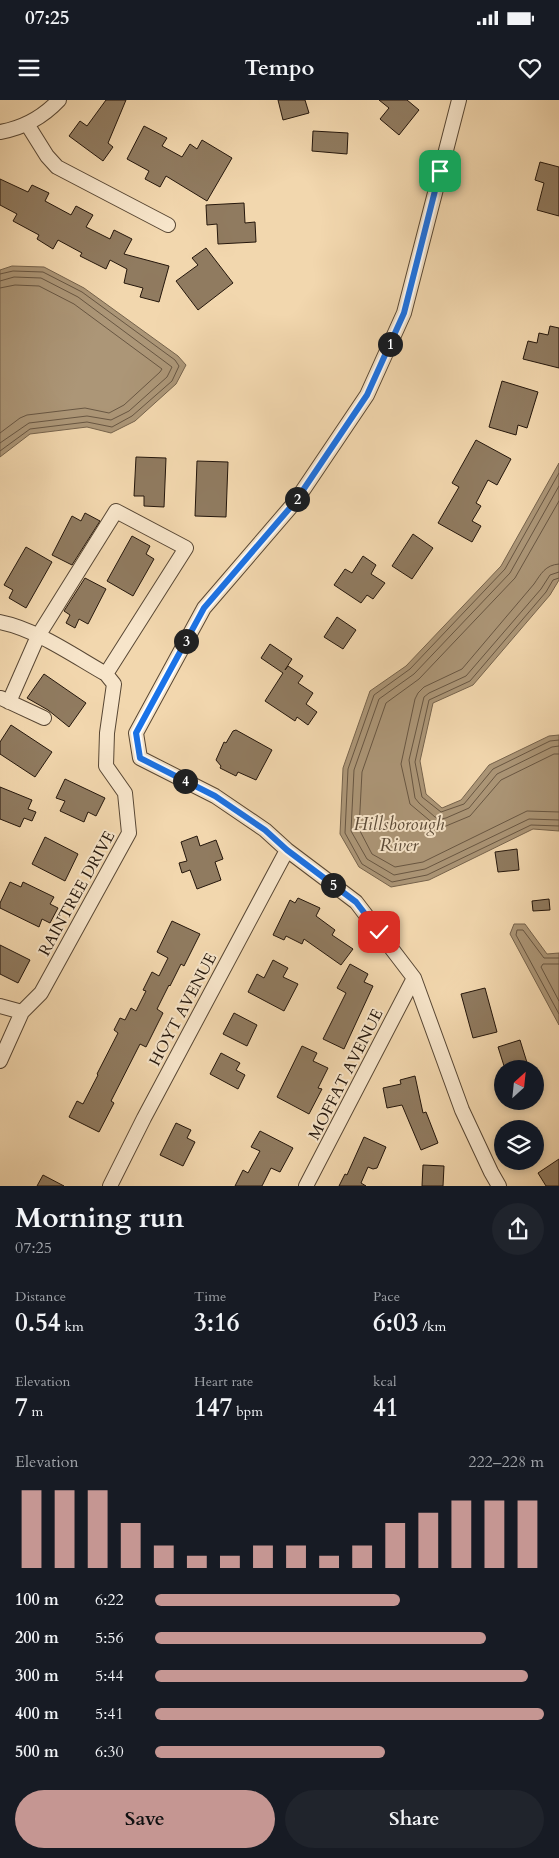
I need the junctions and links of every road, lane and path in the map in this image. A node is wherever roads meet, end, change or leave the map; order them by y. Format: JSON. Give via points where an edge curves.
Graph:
{"nodes":[{"id":1,"x":59,"y":100,"type":"edge"},
{"id":2,"x":459,"y":100,"type":"edge"},
{"id":3,"x":27,"y":124,"type":"junction"},
{"id":4,"x":0,"y":132,"type":"edge"},
{"id":5,"x":168,"y":224,"type":"dead end"},
{"id":6,"x":0,"y":622,"type":"edge"},
{"id":7,"x":38,"y":636,"type":"junction"},
{"id":8,"x":106,"y":674,"type":"junction"},
{"id":9,"x":4,"y":700,"type":"edge"},
{"id":10,"x":44,"y":718,"type":"dead end"},
{"id":11,"x":287,"y":850,"type":"junction"},
{"id":12,"x":414,"y":978,"type":"junction"},
{"id":13,"x":0,"y":1006,"type":"edge"},
{"id":14,"x":22,"y":1012,"type":"junction"},
{"id":15,"x":0,"y":1061,"type":"edge"},
{"id":16,"x":491,"y":1172,"type":"junction"},
{"id":17,"x":110,"y":1186,"type":"edge"},
{"id":18,"x":306,"y":1186,"type":"edge"},
{"id":19,"x":484,"y":1186,"type":"edge"},
{"id":20,"x":500,"y":1186,"type":"edge"}],
"edges":[{"from":1,"to":3,"type":"street"},
{"from":2,"to":11,"type":"street","via":[[404,313],[367,395],[295,502],[204,608],[136,733],[140,758],[215,796],[265,830]]},
{"from":3,"to":4,"type":"street"},
{"from":3,"to":5,"type":"street","via":[[57,166]]},
{"from":6,"to":7,"type":"street"},
{"from":7,"to":8,"type":"street"},
{"from":7,"to":8,"type":"street","via":[[116,511],[186,548]]},
{"from":7,"to":9,"type":"street"},
{"from":8,"to":14,"type":"street","name":"RAINTREE DRIVE","via":[[114,684],[106,766],[125,792],[129,833],[41,993]]},
{"from":9,"to":10,"type":"street"},
{"from":11,"to":12,"type":"street","via":[[356,902]]},
{"from":11,"to":17,"type":"street","name":"HOYT AVENUE"},
{"from":12,"to":16,"type":"street","via":[[462,1110]]},
{"from":12,"to":18,"type":"street","name":"MOFFAT AVENUE"},
{"from":13,"to":14,"type":"street"},
{"from":14,"to":15,"type":"street"},
{"from":16,"to":19,"type":"street"},
{"from":16,"to":20,"type":"street"}]}
